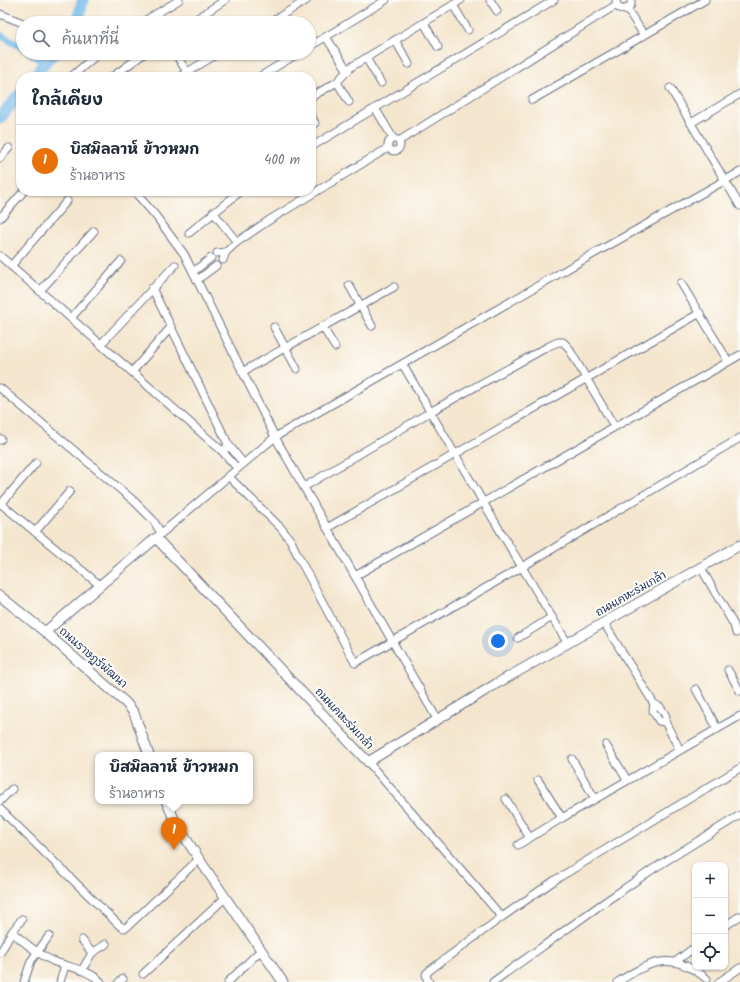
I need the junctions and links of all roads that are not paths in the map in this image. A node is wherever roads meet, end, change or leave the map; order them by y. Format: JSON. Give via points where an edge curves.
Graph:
{"nodes":[{"id":1,"x":179,"y":0,"type":"edge"},
{"id":2,"x":225,"y":0,"type":"edge"},
{"id":3,"x":306,"y":0,"type":"edge"},
{"id":4,"x":386,"y":0,"type":"edge"},
{"id":5,"x":461,"y":0,"type":"edge"},
{"id":6,"x":490,"y":0,"type":"edge"},
{"id":7,"x":554,"y":0,"type":"edge"},
{"id":8,"x":631,"y":0,"type":"edge"},
{"id":9,"x":705,"y":0,"type":"edge"},
{"id":10,"x":298,"y":2,"type":"edge"},
{"id":11,"x":616,"y":3,"type":"edge"},
{"id":12,"x":453,"y":5,"type":"junction"},
{"id":13,"x":627,"y":9,"type":"junction"},
{"id":14,"x":497,"y":11,"type":"dead end"},
{"id":15,"x":0,"y":14,"type":"edge"},
{"id":16,"x":153,"y":16,"type":"edge"},
{"id":17,"x":201,"y":16,"type":"edge"},
{"id":18,"x":279,"y":16,"type":"edge"},
{"id":19,"x":16,"y":20,"type":"edge"},
{"id":20,"x":424,"y":23,"type":"junction"},
{"id":21,"x":468,"y":30,"type":"dead end"},
{"id":22,"x":644,"y":35,"type":"junction"},
{"id":23,"x":326,"y":37,"type":"junction"},
{"id":24,"x":395,"y":40,"type":"junction"},
{"id":25,"x":316,"y":43,"type":"edge"},
{"id":26,"x":438,"y":47,"type":"dead end"},
{"id":27,"x":366,"y":58,"type":"junction"},
{"id":28,"x":91,"y":60,"type":"edge"},
{"id":29,"x":135,"y":60,"type":"edge"},
{"id":30,"x":179,"y":60,"type":"edge"},
{"id":31,"x":207,"y":60,"type":"edge"},
{"id":32,"x":288,"y":60,"type":"edge"},
{"id":33,"x":409,"y":64,"type":"dead end"},
{"id":34,"x":348,"y":71,"type":"junction"},
{"id":35,"x":77,"y":72,"type":"edge"},
{"id":36,"x":119,"y":72,"type":"edge"},
{"id":37,"x":187,"y":72,"type":"joint"},
{"id":38,"x":268,"y":72,"type":"edge"},
{"id":39,"x":337,"y":82,"type":"junction"},
{"id":40,"x":381,"y":83,"type":"dead end"},
{"id":41,"x":670,"y":88,"type":"dead end"},
{"id":42,"x":316,"y":94,"type":"edge"},
{"id":43,"x":740,"y":94,"type":"edge"},
{"id":44,"x":532,"y":100,"type":"dead end"},
{"id":45,"x":349,"y":102,"type":"dead end"},
{"id":46,"x":375,"y":108,"type":"junction"},
{"id":47,"x":691,"y":123,"type":"junction"},
{"id":48,"x":396,"y":139,"type":"junction"},
{"id":49,"x":316,"y":144,"type":"edge"},
{"id":50,"x":9,"y":148,"type":"dead end"},
{"id":51,"x":388,"y":148,"type":"junction"},
{"id":52,"x":0,"y":158,"type":"edge"},
{"id":53,"x":740,"y":172,"type":"edge"},
{"id":54,"x":725,"y":180,"type":"junction"},
{"id":55,"x":316,"y":192,"type":"edge"},
{"id":56,"x":20,"y":196,"type":"edge"},
{"id":57,"x":138,"y":196,"type":"edge"},
{"id":58,"x":234,"y":196,"type":"edge"},
{"id":59,"x":309,"y":196,"type":"edge"},
{"id":60,"x":67,"y":201,"type":"dead end"},
{"id":61,"x":740,"y":206,"type":"edge"},
{"id":62,"x":213,"y":212,"type":"junction"},
{"id":63,"x":0,"y":218,"type":"edge"},
{"id":64,"x":94,"y":231,"type":"dead end"},
{"id":65,"x":188,"y":233,"type":"dead end"},
{"id":66,"x":238,"y":242,"type":"junction"},
{"id":67,"x":226,"y":252,"type":"junction"},
{"id":68,"x":217,"y":253,"type":"dead end"},
{"id":69,"x":0,"y":256,"type":"edge"},
{"id":70,"x":211,"y":258,"type":"dead end"},
{"id":71,"x":223,"y":260,"type":"dead end"},
{"id":72,"x":121,"y":261,"type":"dead end"},
{"id":73,"x":175,"y":265,"type":"dead end"},
{"id":74,"x":11,"y":266,"type":"junction"},
{"id":75,"x":216,"y":266,"type":"dead end"},
{"id":76,"x":193,"y":272,"type":"junction"},
{"id":77,"x":198,"y":280,"type":"junction"},
{"id":78,"x":681,"y":283,"type":"dead end"},
{"id":79,"x":348,"y":285,"type":"dead end"},
{"id":80,"x":394,"y":287,"type":"dead end"},
{"id":81,"x":152,"y":288,"type":"junction"},
{"id":82,"x":40,"y":291,"type":"junction"},
{"id":83,"x":359,"y":305,"type":"junction"},
{"id":84,"x":700,"y":313,"type":"junction"},
{"id":85,"x":71,"y":318,"type":"junction"},
{"id":86,"x":170,"y":326,"type":"junction"},
{"id":87,"x":274,"y":326,"type":"dead end"},
{"id":88,"x":322,"y":326,"type":"junction"},
{"id":89,"x":372,"y":326,"type":"dead end"},
{"id":90,"x":101,"y":344,"type":"junction"},
{"id":91,"x":285,"y":347,"type":"junction"},
{"id":92,"x":335,"y":347,"type":"dead end"},
{"id":93,"x":740,"y":355,"type":"edge"},
{"id":94,"x":728,"y":361,"type":"junction"},
{"id":95,"x":403,"y":365,"type":"junction"},
{"id":96,"x":297,"y":369,"type":"dead end"},
{"id":97,"x":132,"y":372,"type":"junction"},
{"id":98,"x":242,"y":372,"type":"junction"},
{"id":99,"x":587,"y":379,"type":"junction"},
{"id":100,"x":0,"y":388,"type":"edge"},
{"id":101,"x":430,"y":412,"type":"junction"},
{"id":102,"x":614,"y":426,"type":"junction"},
{"id":103,"x":275,"y":437,"type":"junction"},
{"id":104,"x":740,"y":438,"type":"edge"},
{"id":105,"x":228,"y":444,"type":"junction"},
{"id":106,"x":221,"y":450,"type":"junction"},
{"id":107,"x":455,"y":454,"type":"junction"},
{"id":108,"x":36,"y":463,"type":"dead end"},
{"id":109,"x":243,"y":463,"type":"junction"},
{"id":110,"x":237,"y":468,"type":"junction"},
{"id":111,"x":228,"y":476,"type":"junction"},
{"id":112,"x":304,"y":487,"type":"junction"},
{"id":113,"x":70,"y":491,"type":"dead end"},
{"id":114,"x":483,"y":502,"type":"junction"},
{"id":115,"x":1,"y":503,"type":"edge"},
{"id":116,"x":327,"y":528,"type":"junction"},
{"id":117,"x":35,"y":532,"type":"junction"},
{"id":118,"x":158,"y":535,"type":"junction"},
{"id":119,"x":740,"y":545,"type":"edge"},
{"id":120,"x":522,"y":567,"type":"junction"},
{"id":121,"x":701,"y":568,"type":"junction"},
{"id":122,"x":355,"y":576,"type":"junction"},
{"id":123,"x":101,"y":586,"type":"junction"},
{"id":124,"x":0,"y":596,"type":"edge"},
{"id":125,"x":552,"y":617,"type":"junction"},
{"id":126,"x":604,"y":623,"type":"junction"},
{"id":127,"x":45,"y":632,"type":"junction"},
{"id":128,"x":736,"y":633,"type":"dead end"},
{"id":129,"x":518,"y":638,"type":"dead end"},
{"id":130,"x":392,"y":642,"type":"junction"},
{"id":131,"x":568,"y":644,"type":"junction"},
{"id":132,"x":728,"y":670,"type":"dead end"},
{"id":133,"x":696,"y":689,"type":"dead end"},
{"id":134,"x":740,"y":691,"type":"edge"},
{"id":135,"x":740,"y":716,"type":"edge"},
{"id":136,"x":438,"y":720,"type":"junction"},
{"id":137,"x":718,"y":728,"type":"junction"},
{"id":138,"x":606,"y":745,"type":"dead end"},
{"id":139,"x":680,"y":750,"type":"junction"},
{"id":140,"x":148,"y":752,"type":"edge"},
{"id":141,"x":572,"y":759,"type":"dead end"},
{"id":142,"x":368,"y":762,"type":"junction"},
{"id":143,"x":740,"y":768,"type":"edge"},
{"id":144,"x":538,"y":780,"type":"dead end"},
{"id":145,"x":627,"y":780,"type":"junction"},
{"id":146,"x":12,"y":789,"type":"dead end"},
{"id":147,"x":506,"y":799,"type":"dead end"},
{"id":148,"x":595,"y":799,"type":"junction"},
{"id":149,"x":0,"y":801,"type":"edge"},
{"id":150,"x":167,"y":804,"type":"edge"},
{"id":151,"x":0,"y":809,"type":"edge"},
{"id":152,"x":740,"y":815,"type":"edge"},
{"id":153,"x":562,"y":818,"type":"junction"},
{"id":154,"x":530,"y":838,"type":"junction"},
{"id":155,"x":518,"y":845,"type":"dead end"},
{"id":156,"x":199,"y":859,"type":"junction"},
{"id":157,"x":225,"y":898,"type":"junction"},
{"id":158,"x":740,"y":916,"type":"edge"},
{"id":159,"x":502,"y":917,"type":"junction"},
{"id":160,"x":22,"y":918,"type":"dead end"},
{"id":161,"x":728,"y":924,"type":"edge"},
{"id":162,"x":12,"y":932,"type":"junction"},
{"id":163,"x":48,"y":936,"type":"dead end"},
{"id":164,"x":82,"y":940,"type":"dead end"},
{"id":165,"x":106,"y":944,"type":"dead end"},
{"id":166,"x":692,"y":949,"type":"edge"},
{"id":167,"x":260,"y":950,"type":"junction"},
{"id":168,"x":37,"y":952,"type":"junction"},
{"id":169,"x":0,"y":953,"type":"edge"},
{"id":170,"x":92,"y":953,"type":"junction"},
{"id":171,"x":674,"y":962,"type":"junction"},
{"id":172,"x":65,"y":966,"type":"junction"},
{"id":173,"x":740,"y":968,"type":"edge"},
{"id":174,"x":82,"y":970,"type":"junction"},
{"id":175,"x":143,"y":974,"type":"dead end"},
{"id":176,"x":706,"y":981,"type":"edge"},
{"id":177,"x":24,"y":982,"type":"edge"},
{"id":178,"x":60,"y":982,"type":"edge"},
{"id":179,"x":101,"y":982,"type":"edge"},
{"id":180,"x":228,"y":982,"type":"edge"},
{"id":181,"x":283,"y":982,"type":"edge"},
{"id":182,"x":429,"y":982,"type":"edge"},
{"id":183,"x":493,"y":982,"type":"edge"},
{"id":184,"x":618,"y":982,"type":"edge"},
{"id":185,"x":719,"y":982,"type":"edge"}],
"edges":[{"from":1,"to":16,"type":"street"},
{"from":2,"to":17,"type":"street"},
{"from":3,"to":10,"type":"street"},
{"from":4,"to":23,"type":"street"},
{"from":5,"to":12,"type":"street"},
{"from":6,"to":14,"type":"street"},
{"from":7,"to":46,"type":"street"},
{"from":8,"to":13,"type":"street"},
{"from":9,"to":22,"type":"street"},
{"from":10,"to":18,"type":"street"},
{"from":11,"to":13,"type":"street","via":[[622,10]]},
{"from":11,"to":48,"type":"street"},
{"from":12,"to":20,"type":"street"},
{"from":12,"to":21,"type":"street"},
{"from":13,"to":22,"type":"street"},
{"from":15,"to":19,"type":"street"},
{"from":20,"to":24,"type":"street"},
{"from":20,"to":26,"type":"street"},
{"from":22,"to":44,"type":"street"},
{"from":23,"to":25,"type":"street"},
{"from":23,"to":34,"type":"street"},
{"from":24,"to":27,"type":"street"},
{"from":24,"to":33,"type":"street"},
{"from":27,"to":34,"type":"street"},
{"from":27,"to":40,"type":"street"},
{"from":28,"to":35,"type":"street"},
{"from":29,"to":36,"type":"street"},
{"from":30,"to":37,"type":"street"},
{"from":31,"to":37,"type":"street"},
{"from":32,"to":38,"type":"street"},
{"from":34,"to":39,"type":"street"},
{"from":39,"to":42,"type":"street"},
{"from":39,"to":45,"type":"street"},
{"from":41,"to":47,"type":"street"},
{"from":43,"to":47,"type":"street"},
{"from":46,"to":48,"type":"street"},
{"from":46,"to":49,"type":"street"},
{"from":47,"to":54,"type":"street"},
{"from":48,"to":51,"type":"street","via":[[387,142]]},
{"from":48,"to":51,"type":"street","via":[[400,147],[398,150],[391,151]]},
{"from":50,"to":52,"type":"street"},
{"from":51,"to":55,"type":"street"},
{"from":53,"to":54,"type":"street"},
{"from":54,"to":61,"type":"street"},
{"from":54,"to":95,"type":"street"},
{"from":56,"to":63,"type":"street"},
{"from":57,"to":76,"type":"street","via":[[184,254]]},
{"from":58,"to":62,"type":"street"},
{"from":59,"to":66,"type":"street"},
{"from":60,"to":74,"type":"street"},
{"from":62,"to":65,"type":"street"},
{"from":62,"to":66,"type":"street"},
{"from":64,"to":82,"type":"street"},
{"from":66,"to":67,"type":"street"},
{"from":67,"to":68,"type":"street"},
{"from":67,"to":71,"type":"street"},
{"from":69,"to":74,"type":"street"},
{"from":70,"to":76,"type":"street"},
{"from":72,"to":85,"type":"street"},
{"from":73,"to":81,"type":"street"},
{"from":74,"to":82,"type":"street"},
{"from":75,"to":77,"type":"street"},
{"from":76,"to":77,"type":"street"},
{"from":77,"to":98,"type":"street"},
{"from":78,"to":84,"type":"street"},
{"from":79,"to":83,"type":"street"},
{"from":80,"to":83,"type":"street"},
{"from":81,"to":86,"type":"street"},
{"from":81,"to":90,"type":"street"},
{"from":82,"to":85,"type":"street"},
{"from":83,"to":88,"type":"street"},
{"from":83,"to":89,"type":"street"},
{"from":84,"to":94,"type":"street"},
{"from":84,"to":99,"type":"street"},
{"from":85,"to":90,"type":"street"},
{"from":86,"to":97,"type":"street"},
{"from":86,"to":105,"type":"street"},
{"from":87,"to":91,"type":"street"},
{"from":88,"to":91,"type":"street"},
{"from":88,"to":92,"type":"street"},
{"from":90,"to":97,"type":"street"},
{"from":91,"to":96,"type":"street"},
{"from":91,"to":98,"type":"street"},
{"from":93,"to":94,"type":"street"},
{"from":94,"to":102,"type":"street"},
{"from":95,"to":101,"type":"street"},
{"from":95,"to":103,"type":"street"},
{"from":97,"to":106,"type":"street"},
{"from":98,"to":103,"type":"street"},
{"from":99,"to":101,"type":"street","via":[[568,347],[563,342],[558,342]]},
{"from":99,"to":102,"type":"street"},
{"from":99,"to":107,"type":"street"},
{"from":100,"to":118,"type":"street","via":[[134,501],[153,520]]},
{"from":101,"to":107,"type":"street"},
{"from":101,"to":112,"type":"street"},
{"from":102,"to":114,"type":"street"},
{"from":103,"to":109,"type":"street"},
{"from":103,"to":112,"type":"street"},
{"from":104,"to":120,"type":"street"},
{"from":105,"to":106,"type":"street","via":[[225,450]]},
{"from":105,"to":109,"type":"street"},
{"from":106,"to":110,"type":"street"},
{"from":107,"to":114,"type":"street"},
{"from":107,"to":116,"type":"street"},
{"from":108,"to":115,"type":"street"},
{"from":109,"to":110,"type":"street"},
{"from":110,"to":111,"type":"street"},
{"from":111,"to":118,"type":"street"},
{"from":111,"to":130,"type":"street","via":[[291,541],[355,663]]},
{"from":112,"to":116,"type":"street"},
{"from":113,"to":117,"type":"street"},
{"from":114,"to":120,"type":"street"},
{"from":114,"to":122,"type":"street"},
{"from":115,"to":117,"type":"street"},
{"from":116,"to":122,"type":"street"},
{"from":117,"to":123,"type":"street"},
{"from":118,"to":123,"type":"street"},
{"from":118,"to":142,"type":"street","name":"ถนนเคหะร่มเกล้า"},
{"from":119,"to":121,"type":"street","name":"ถนนเคหะร่มเกล้า"},
{"from":120,"to":125,"type":"street"},
{"from":120,"to":130,"type":"street"},
{"from":121,"to":126,"type":"street","name":"ถนนเคหะร่มเกล้า"},
{"from":121,"to":128,"type":"street"},
{"from":122,"to":130,"type":"street"},
{"from":123,"to":127,"type":"street"},
{"from":124,"to":127,"type":"street","name":"ถนนราษฏร์พัฒนา"},
{"from":125,"to":129,"type":"street"},
{"from":125,"to":131,"type":"street"},
{"from":126,"to":131,"type":"street","name":"ถนนเคหะร่มเกล้า"},
{"from":126,"to":139,"type":"street","via":[[654,704],[653,711],[659,721],[665,722]]},
{"from":127,"to":140,"type":"street","name":"ถนนราษฏร์พัฒนา","via":[[130,708]]},
{"from":130,"to":136,"type":"street"},
{"from":131,"to":136,"type":"street","name":"ถนนเคหะร่มเกล้า"},
{"from":132,"to":134,"type":"street"},
{"from":133,"to":137,"type":"street"},
{"from":135,"to":137,"type":"street"},
{"from":136,"to":142,"type":"street","name":"ถนนเคหะร่มเกล้า"},
{"from":137,"to":139,"type":"street"},
{"from":138,"to":145,"type":"street"},
{"from":139,"to":145,"type":"street"},
{"from":141,"to":148,"type":"street"},
{"from":142,"to":159,"type":"street"},
{"from":143,"to":159,"type":"street","via":[[555,880]]},
{"from":144,"to":153,"type":"street"},
{"from":145,"to":148,"type":"street"},
{"from":146,"to":149,"type":"street"},
{"from":147,"to":154,"type":"street"},
{"from":148,"to":153,"type":"street"},
{"from":150,"to":156,"type":"street","via":[[177,825]]},
{"from":151,"to":156,"type":"street","via":[[124,928],[127,928]]},
{"from":152,"to":183,"type":"street","via":[[653,869]]},
{"from":153,"to":154,"type":"street"},
{"from":154,"to":155,"type":"street"},
{"from":156,"to":157,"type":"street"},
{"from":157,"to":167,"type":"street"},
{"from":157,"to":175,"type":"street"},
{"from":158,"to":161,"type":"street"},
{"from":159,"to":182,"type":"street","via":[[430,970],[426,974]]},
{"from":160,"to":162,"type":"street"},
{"from":162,"to":168,"type":"street"},
{"from":162,"to":169,"type":"street"},
{"from":163,"to":168,"type":"street"},
{"from":164,"to":170,"type":"street"},
{"from":165,"to":170,"type":"street"},
{"from":166,"to":171,"type":"street"},
{"from":167,"to":180,"type":"street"},
{"from":167,"to":181,"type":"street"},
{"from":168,"to":172,"type":"street"},
{"from":168,"to":177,"type":"street"},
{"from":170,"to":174,"type":"street"},
{"from":171,"to":176,"type":"street","via":[[685,965]]},
{"from":171,"to":184,"type":"street","via":[[644,966]]},
{"from":172,"to":174,"type":"street"},
{"from":172,"to":178,"type":"street"},
{"from":173,"to":185,"type":"street"},
{"from":174,"to":179,"type":"street"},
{"from":176,"to":185,"type":"street","via":[[713,977]]}]}
